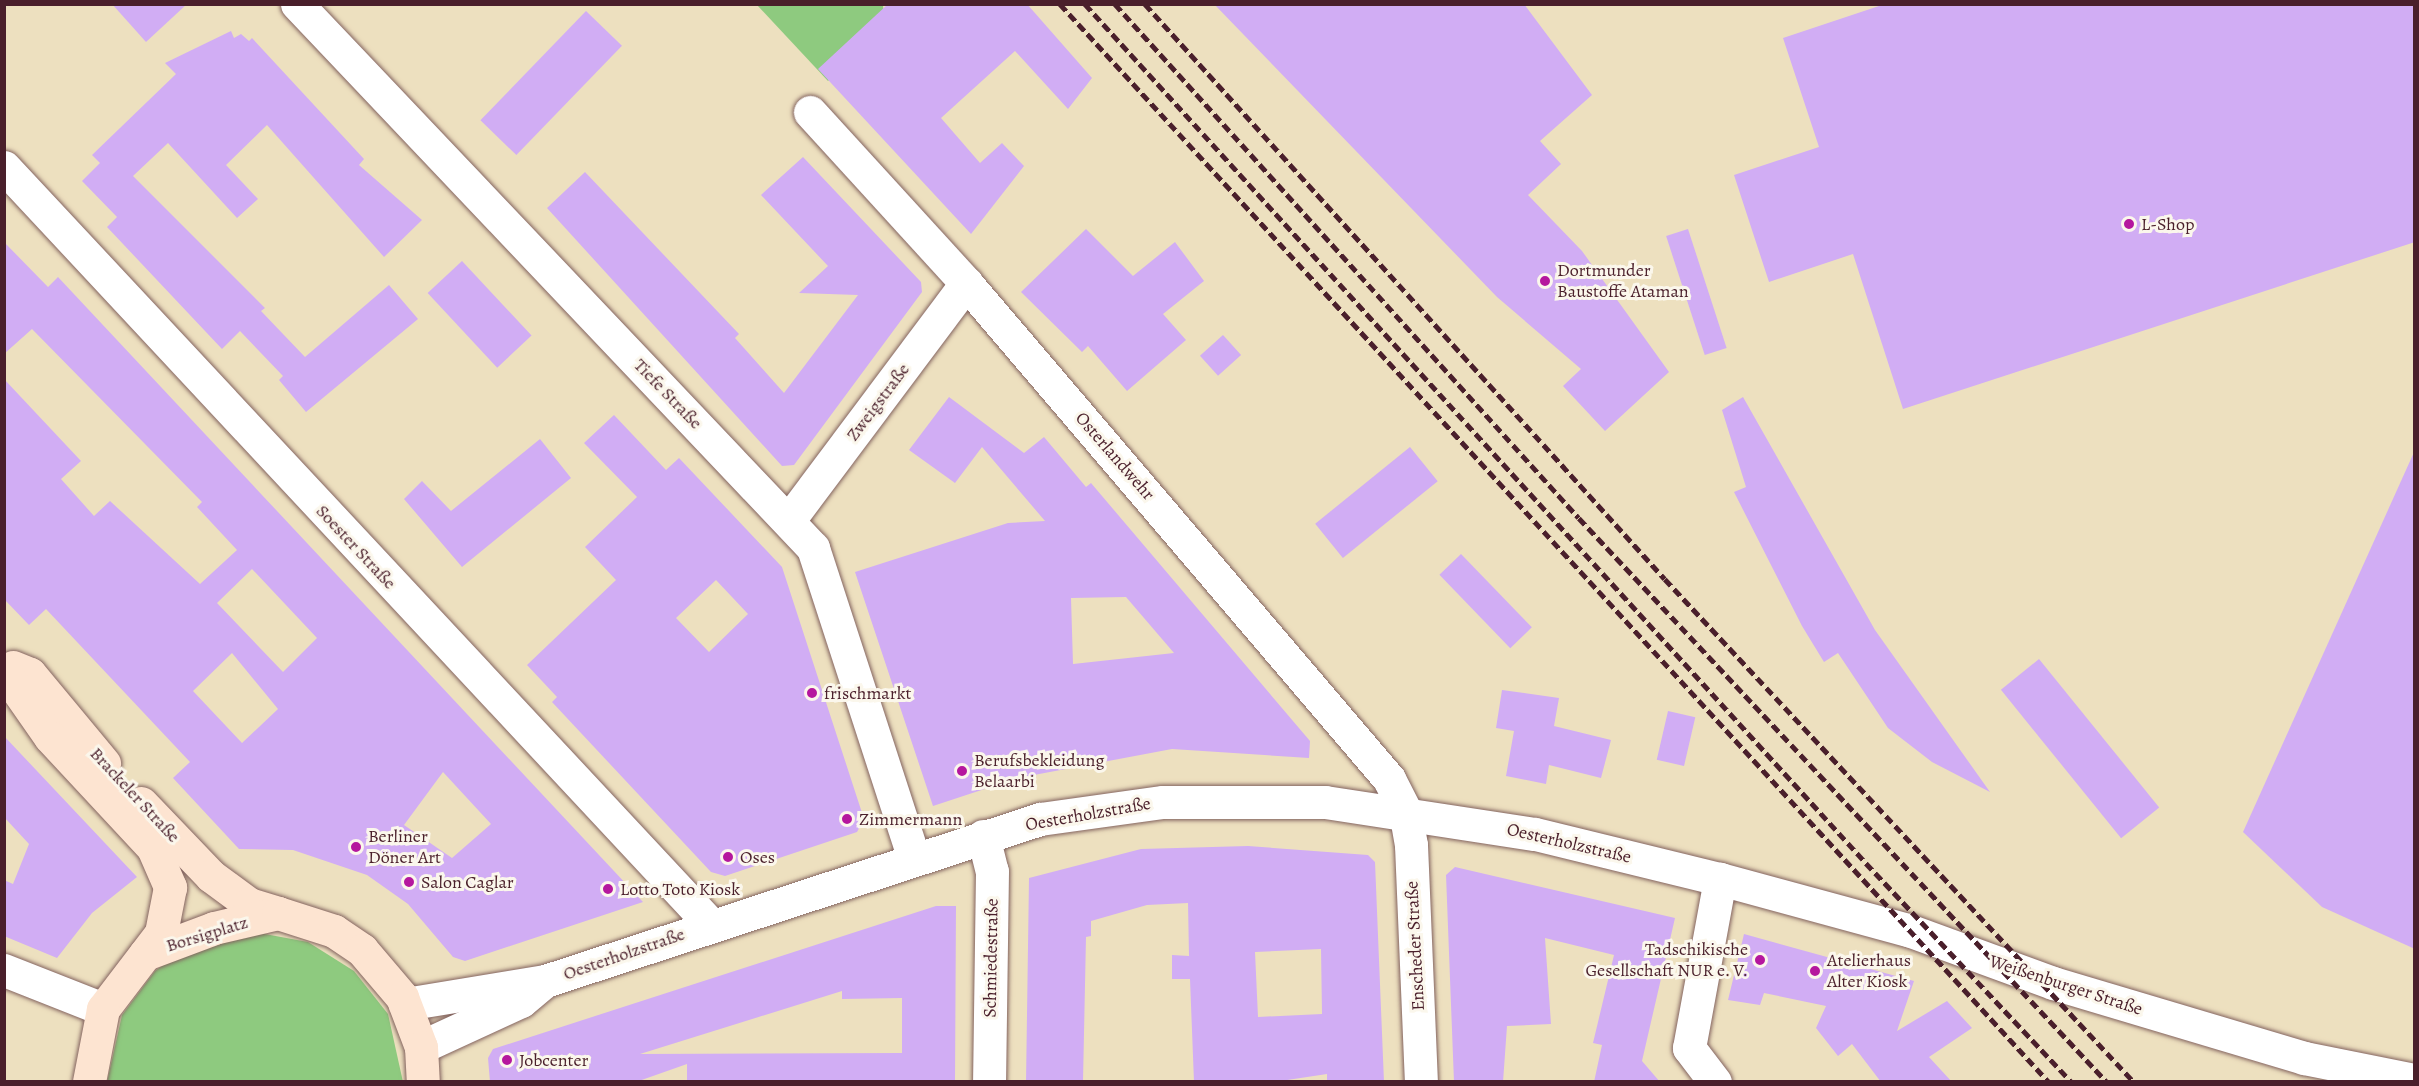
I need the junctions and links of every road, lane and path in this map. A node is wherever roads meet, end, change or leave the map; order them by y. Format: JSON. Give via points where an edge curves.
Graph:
{"nodes":[{"id":1,"x":297,"y":4,"type":"edge"},
{"id":2,"x":810,"y":112,"type":"dead end"},
{"id":3,"x":4,"y":167,"type":"edge"},
{"id":4,"x":966,"y":283,"type":"junction"},
{"id":5,"x":789,"y":520,"type":"junction"},
{"id":6,"x":4,"y":663,"type":"edge"},
{"id":7,"x":4,"y":671,"type":"edge"},
{"id":8,"x":1405,"y":811,"type":"junction"},
{"id":9,"x":983,"y":836,"type":"junction"},
{"id":10,"x":914,"y":859,"type":"junction"},
{"id":11,"x":1720,"y":879,"type":"junction"},
{"id":12,"x":278,"y":914,"type":"junction"},
{"id":13,"x":711,"y":925,"type":"junction"},
{"id":14,"x":145,"y":954,"type":"junction"},
{"id":15,"x":4,"y":970,"type":"edge"},
{"id":16,"x":545,"y":981,"type":"junction"},
{"id":17,"x":405,"y":1004,"type":"junction"},
{"id":18,"x":104,"y":1009,"type":"junction"},
{"id":19,"x":421,"y":1047,"type":"junction"},
{"id":20,"x":2415,"y":1080,"type":"edge"},
{"id":21,"x":89,"y":1082,"type":"edge"},
{"id":22,"x":423,"y":1082,"type":"edge"},
{"id":23,"x":988,"y":1082,"type":"edge"},
{"id":24,"x":1421,"y":1082,"type":"edge"},
{"id":25,"x":1715,"y":1082,"type":"edge"}],
"edges":[{"from":1,"to":5,"type":"street","name":"Tiefe Straße"},
{"from":2,"to":4,"type":"street","name":"Osterlandwehr"},
{"from":3,"to":13,"type":"street","name":"Soester Straße"},
{"from":4,"to":5,"type":"street","name":"Zweigstraße"},
{"from":4,"to":8,"type":"street","name":"Osterlandwehr","via":[[1313,686],[1389,779]]},
{"from":5,"to":10,"type":"street","name":"Tiefe Straße","via":[[813,549]]},
{"from":6,"to":12,"type":"main road","name":"Brackeler Straße","via":[[30,674],[78,735],[211,876],[249,904]]},
{"from":7,"to":14,"type":"main road","name":"Brackeler Straße","via":[[50,737],[165,867],[168,915]]},
{"from":8,"to":9,"type":"street","name":"Oesterholzstraße","via":[[1325,802],[1163,801],[1040,819]]},
{"from":8,"to":11,"type":"street","name":"Oesterholzstraße","via":[[1535,834]]},
{"from":8,"to":24,"type":"street","name":"Enscheder Straße"},
{"from":9,"to":10,"type":"street","name":"Oesterholzstraße"},
{"from":9,"to":23,"type":"street","name":"Schmiedestraße","via":[[992,871]]},
{"from":10,"to":13,"type":"street","name":"Oesterholzstraße"},
{"from":11,"to":20,"type":"street","name":"Weißenburger Straße","via":[[1908,930],[2073,989],[2304,1058]]},
{"from":11,"to":25,"type":"street","via":[[1689,1048]]},
{"from":12,"to":14,"type":"main road","name":"Borsigplatz","via":[[214,928]]},
{"from":12,"to":17,"type":"main road","name":"Borsigplatz","via":[[334,931],[362,950]]},
{"from":13,"to":16,"type":"street","name":"Oesterholzstraße"},
{"from":14,"to":18,"type":"main road","name":"Borsigplatz"},
{"from":15,"to":18,"type":"street"},
{"from":16,"to":17,"type":"street","name":"Oesterholzstraße"},
{"from":16,"to":19,"type":"street","name":"Oesterholzstraße","via":[[521,1001]]},
{"from":17,"to":19,"type":"main road","name":"Borsigplatz"},
{"from":18,"to":21,"type":"main road","name":"Borsigplatz"},
{"from":19,"to":22,"type":"main road","name":"Borsigplatz"}]}
